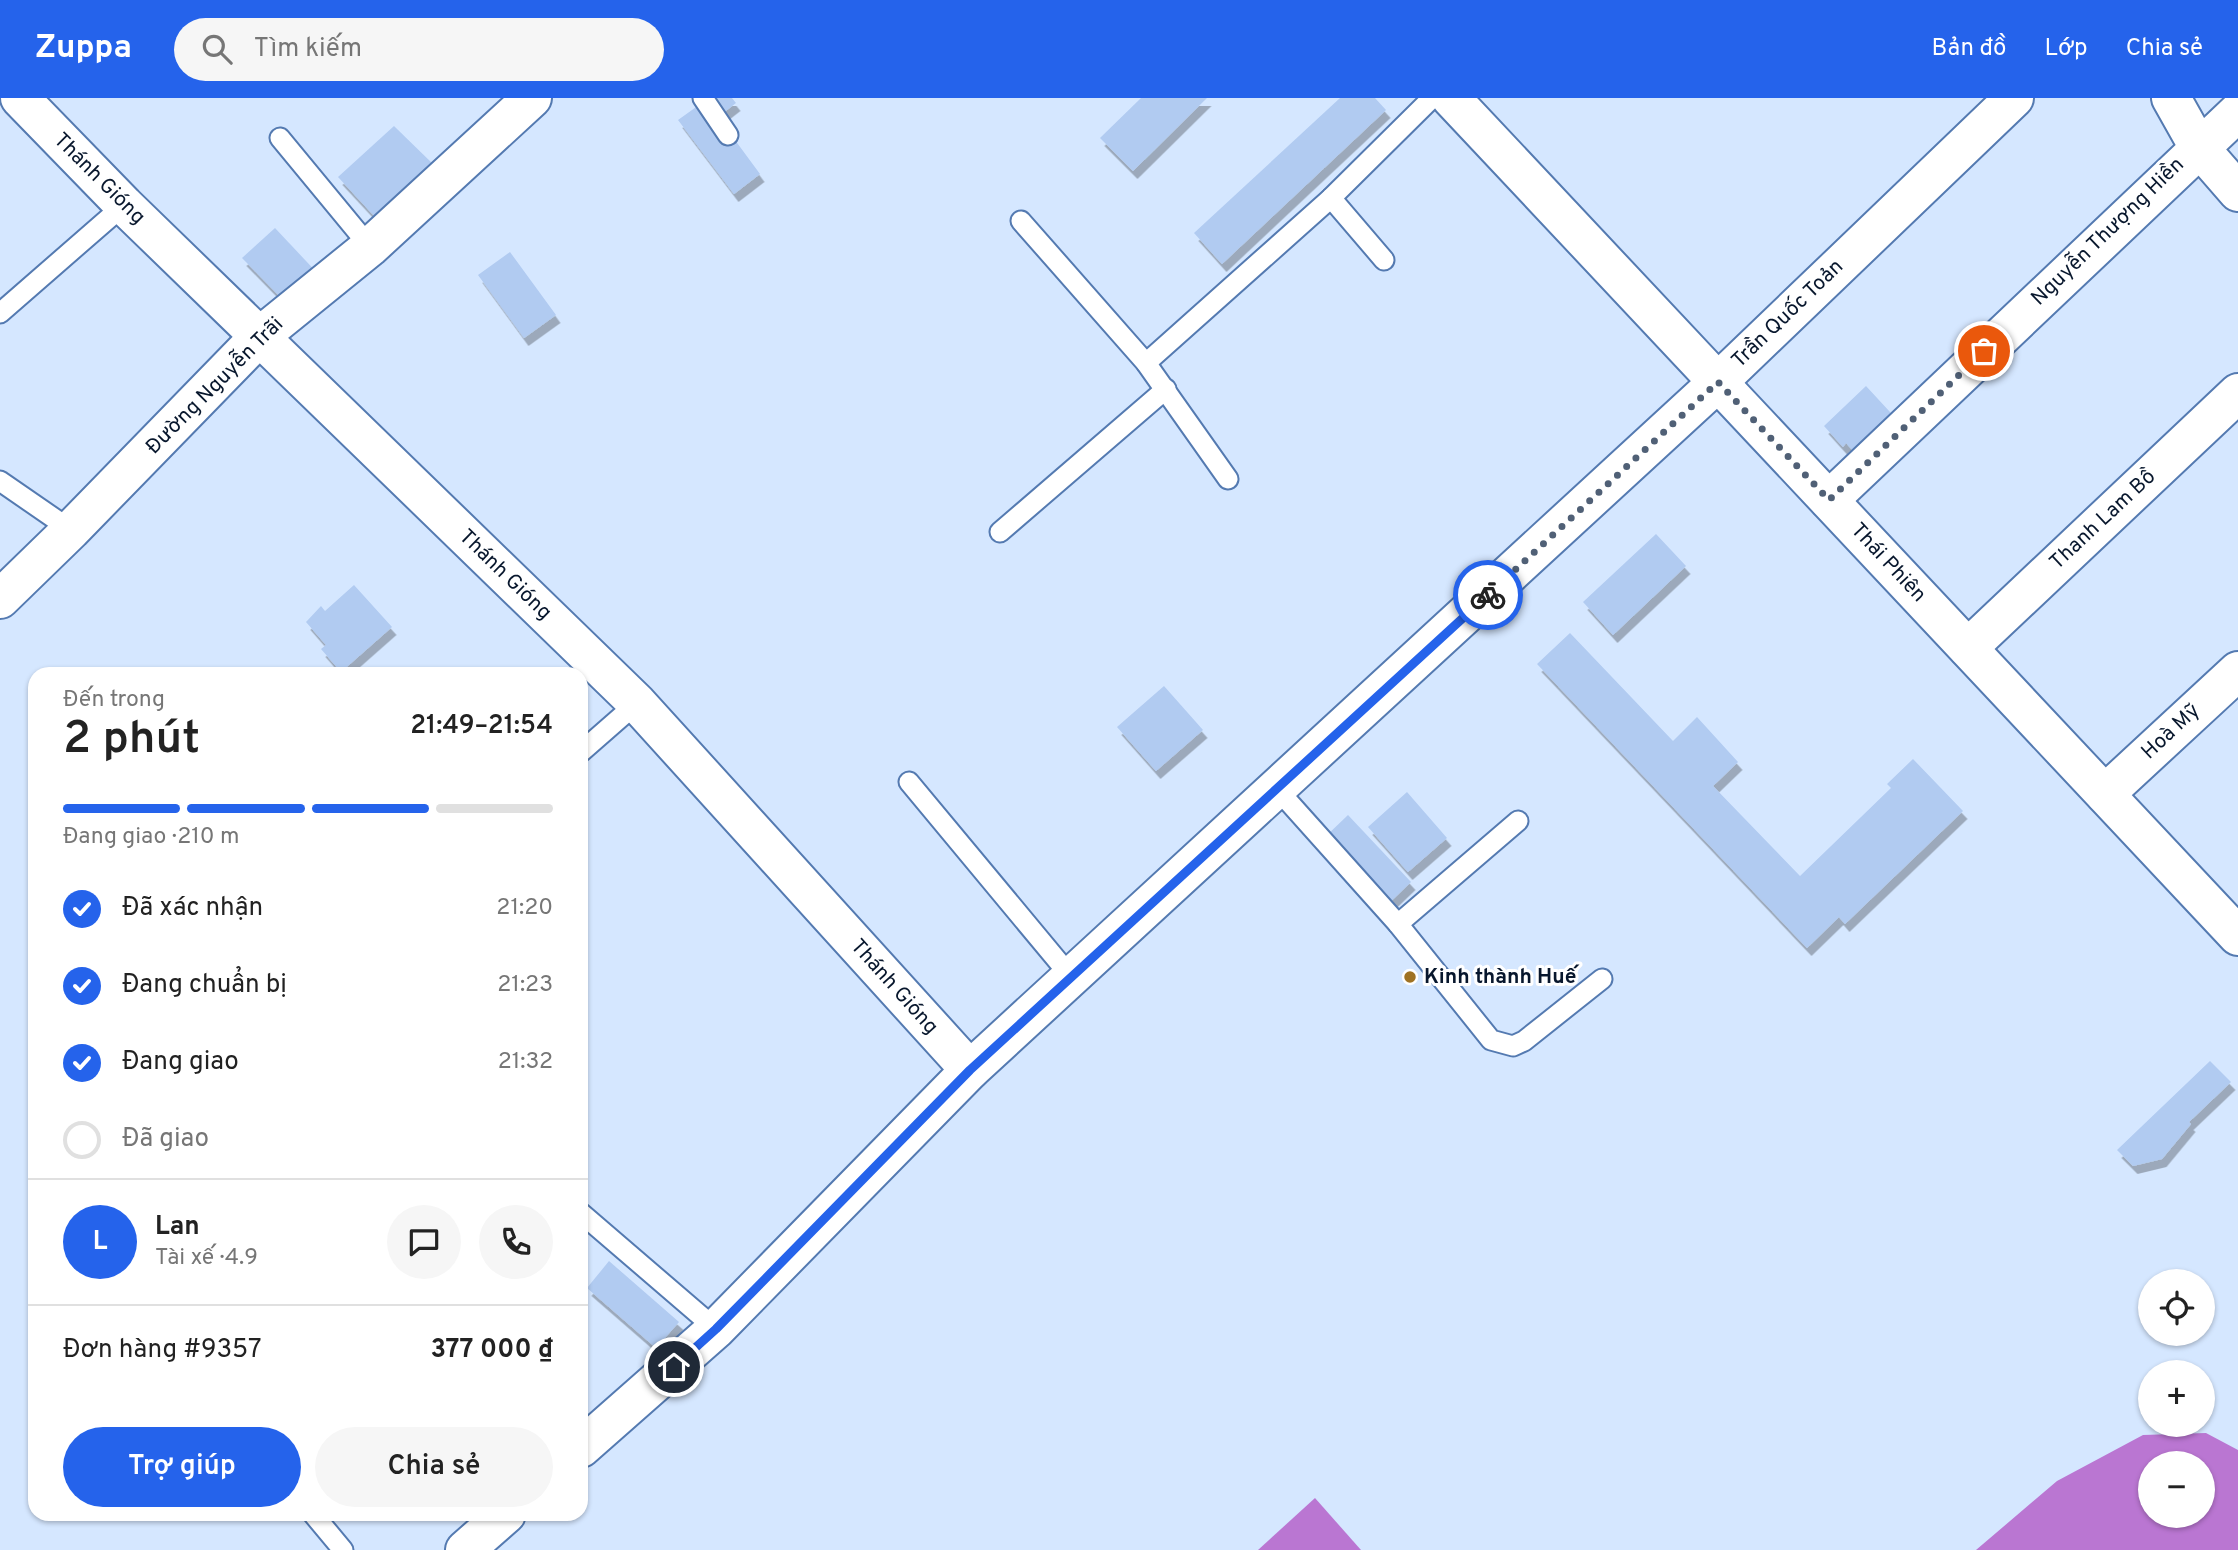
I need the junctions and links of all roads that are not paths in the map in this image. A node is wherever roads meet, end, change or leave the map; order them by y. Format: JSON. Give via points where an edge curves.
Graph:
{"nodes":[{"id":1,"x":20,"y":98,"type":"edge"},
{"id":2,"x":1433,"y":98,"type":"edge"},
{"id":3,"x":1451,"y":98,"type":"edge"},
{"id":4,"x":2014,"y":98,"type":"edge"},
{"id":5,"x":2171,"y":98,"type":"edge"},
{"id":6,"x":530,"y":99,"type":"edge"},
{"id":7,"x":707,"y":99,"type":"edge"},
{"id":8,"x":2238,"y":112,"type":"edge"},
{"id":9,"x":728,"y":135,"type":"dead end"},
{"id":10,"x":279,"y":138,"type":"dead end"},
{"id":11,"x":2198,"y":146,"type":"junction"},
{"id":12,"x":2238,"y":192,"type":"edge"},
{"id":13,"x":1331,"y":198,"type":"junction"},
{"id":14,"x":124,"y":205,"type":"junction"},
{"id":15,"x":1021,"y":221,"type":"dead end"},
{"id":16,"x":370,"y":247,"type":"junction"},
{"id":17,"x":1384,"y":260,"type":"dead end"},
{"id":18,"x":0,"y":313,"type":"edge"},
{"id":19,"x":259,"y":337,"type":"junction"},
{"id":20,"x":1146,"y":363,"type":"junction"},
{"id":21,"x":1718,"y":382,"type":"junction"},
{"id":22,"x":1166,"y":388,"type":"junction"},
{"id":23,"x":2238,"y":393,"type":"edge"},
{"id":24,"x":1228,"y":479,"type":"dead end"},
{"id":25,"x":0,"y":481,"type":"edge"},
{"id":26,"x":1829,"y":500,"type":"junction"},
{"id":27,"x":72,"y":530,"type":"junction"},
{"id":28,"x":1000,"y":532,"type":"dead end"},
{"id":29,"x":7,"y":583,"type":"edge"},
{"id":30,"x":1968,"y":648,"type":"junction"},
{"id":31,"x":2238,"y":671,"type":"edge"},
{"id":32,"x":637,"y":703,"type":"junction"},
{"id":33,"x":588,"y":746,"type":"edge"},
{"id":34,"x":908,"y":782,"type":"dead end"},
{"id":35,"x":1278,"y":790,"type":"junction"},
{"id":36,"x":2105,"y":794,"type":"junction"},
{"id":37,"x":1518,"y":821,"type":"dead end"},
{"id":38,"x":1398,"y":924,"type":"junction"},
{"id":39,"x":2238,"y":936,"type":"edge"},
{"id":40,"x":1072,"y":978,"type":"junction"},
{"id":41,"x":1602,"y":979,"type":"dead end"},
{"id":42,"x":970,"y":1070,"type":"junction"},
{"id":43,"x":588,"y":1221,"type":"edge"},
{"id":44,"x":716,"y":1329,"type":"junction"},
{"id":45,"x":588,"y":1442,"type":"edge"},
{"id":46,"x":319,"y":1521,"type":"edge"},
{"id":47,"x":498,"y":1521,"type":"edge"},
{"id":48,"x":343,"y":1550,"type":"edge"},
{"id":49,"x":465,"y":1550,"type":"edge"}],
"edges":[{"from":1,"to":14,"type":"street","name":"Thánh Gióng"},
{"from":2,"to":13,"type":"lane"},
{"from":3,"to":21,"type":"street","name":"Thái Phiên"},
{"from":4,"to":21,"type":"street","name":"Trần Quốc Toản"},
{"from":5,"to":11,"type":"street"},
{"from":6,"to":16,"type":"street","name":"Đường Nguyễn Trãi"},
{"from":7,"to":9,"type":"lane"},
{"from":8,"to":11,"type":"street","name":"Nguyễn Thượng Hiền"},
{"from":10,"to":16,"type":"lane"},
{"from":11,"to":12,"type":"street"},
{"from":11,"to":26,"type":"street","name":"Nguyễn Thượng Hiền"},
{"from":13,"to":17,"type":"lane"},
{"from":13,"to":20,"type":"lane"},
{"from":14,"to":18,"type":"lane"},
{"from":14,"to":19,"type":"street","name":"Thánh Gióng"},
{"from":15,"to":20,"type":"lane"},
{"from":16,"to":19,"type":"street","name":"Đường Nguyễn Trãi"},
{"from":19,"to":27,"type":"street","name":"Đường Nguyễn Trãi"},
{"from":19,"to":32,"type":"street","name":"Thánh Gióng"},
{"from":20,"to":22,"type":"lane"},
{"from":21,"to":26,"type":"street","name":"Thái Phiên"},
{"from":21,"to":35,"type":"street","name":"Trần Quốc Toản"},
{"from":22,"to":24,"type":"lane"},
{"from":22,"to":28,"type":"lane"},
{"from":23,"to":30,"type":"street","name":"Thanh Lam Bồ"},
{"from":25,"to":27,"type":"lane"},
{"from":26,"to":30,"type":"street","name":"Thái Phiên"},
{"from":27,"to":29,"type":"street","name":"Đường Nguyễn Trãi"},
{"from":30,"to":36,"type":"street","name":"Thái Phiên"},
{"from":31,"to":36,"type":"street","name":"Hoà Mỹ"},
{"from":32,"to":33,"type":"lane"},
{"from":32,"to":42,"type":"street","name":"Thánh Gióng"},
{"from":34,"to":40,"type":"lane"},
{"from":35,"to":38,"type":"lane"},
{"from":35,"to":40,"type":"street","name":"Trần Quốc Toản"},
{"from":36,"to":39,"type":"street","name":"Thái Phiên"},
{"from":37,"to":38,"type":"lane"},
{"from":38,"to":41,"type":"lane","via":[[1491,1040],[1501,1045],[1524,1041]]},
{"from":40,"to":42,"type":"street","name":"Trần Quốc Toản"},
{"from":42,"to":44,"type":"street","name":"Trần Quốc Toản"},
{"from":43,"to":44,"type":"lane"},
{"from":44,"to":45,"type":"street","name":"Trần Quốc Toản"},
{"from":46,"to":48,"type":"lane"},
{"from":47,"to":49,"type":"street"}]}
